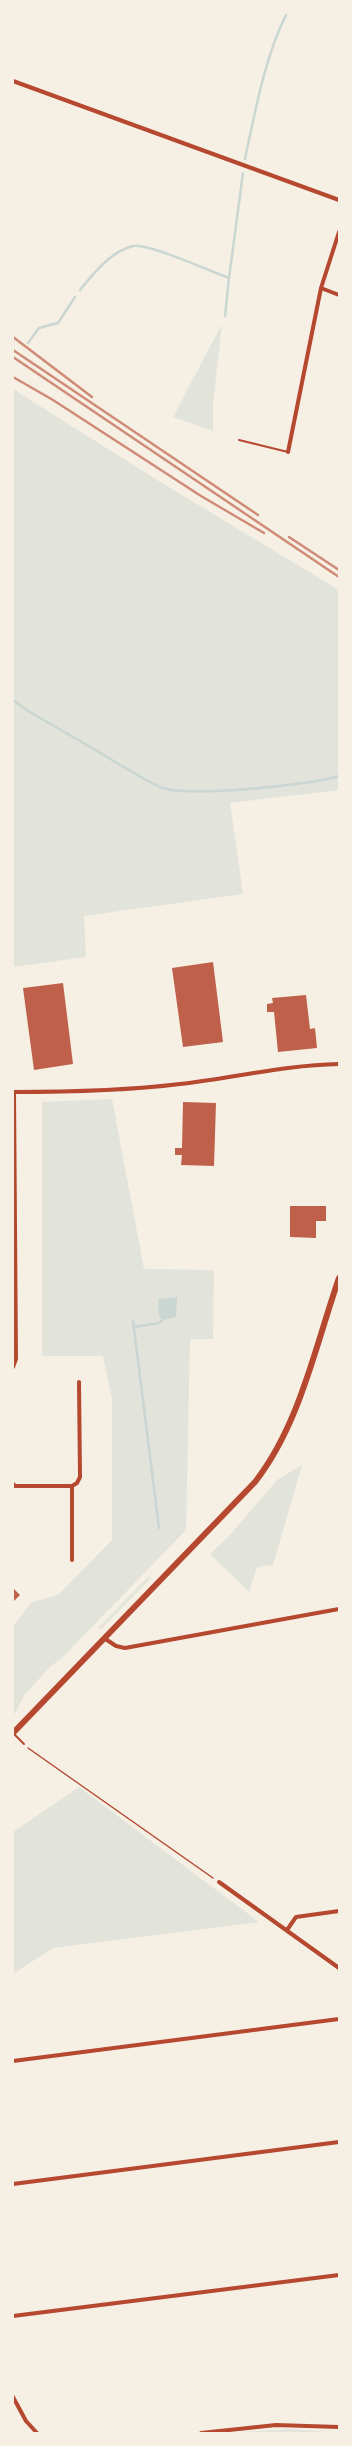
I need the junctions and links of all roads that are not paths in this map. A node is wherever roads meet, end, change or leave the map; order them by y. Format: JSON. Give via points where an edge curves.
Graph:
{"nodes":[{"id":1,"x":13,"y":81,"type":"edge"},
{"id":2,"x":339,"y":200,"type":"edge"},
{"id":3,"x":339,"y":232,"type":"edge"},
{"id":4,"x":321,"y":288,"type":"junction"},
{"id":5,"x":339,"y":295,"type":"edge"},
{"id":6,"x":239,"y":440,"type":"dead end"},
{"id":7,"x":288,"y":452,"type":"joint"},
{"id":8,"x":339,"y":1064,"type":"edge"},
{"id":9,"x":14,"y":1092,"type":"edge"},
{"id":10,"x":339,"y":1278,"type":"edge"},
{"id":11,"x":13,"y":1367,"type":"edge"},
{"id":12,"x":79,"y":1382,"type":"dead end"},
{"id":13,"x":13,"y":1484,"type":"edge"},
{"id":14,"x":72,"y":1486,"type":"junction"},
{"id":15,"x":72,"y":1560,"type":"dead end"},
{"id":16,"x":339,"y":1609,"type":"edge"},
{"id":17,"x":104,"y":1638,"type":"junction"},
{"id":18,"x":13,"y":1733,"type":"edge"},
{"id":19,"x":24,"y":1744,"type":"road end"},
{"id":20,"x":219,"y":1882,"type":"road end"},
{"id":21,"x":339,"y":1912,"type":"edge"},
{"id":22,"x":287,"y":1930,"type":"junction"},
{"id":23,"x":339,"y":1968,"type":"edge"},
{"id":24,"x":339,"y":2019,"type":"edge"},
{"id":25,"x":13,"y":2061,"type":"edge"},
{"id":26,"x":339,"y":2142,"type":"edge"},
{"id":27,"x":13,"y":2184,"type":"edge"},
{"id":28,"x":339,"y":2275,"type":"edge"},
{"id":29,"x":13,"y":2316,"type":"edge"},
{"id":30,"x":13,"y":2397,"type":"edge"},
{"id":31,"x":339,"y":2427,"type":"edge"},
{"id":32,"x":37,"y":2433,"type":"edge"},
{"id":33,"x":201,"y":2433,"type":"edge"}],
"edges":[{"from":1,"to":2,"type":"street"},
{"from":3,"to":4,"type":"street"},
{"from":4,"to":5,"type":"street"},
{"from":4,"to":7,"type":"street"},
{"from":6,"to":7,"type":"lane"},
{"from":8,"to":9,"type":"street","via":[[304,1065],[109,1092]]},
{"from":9,"to":11,"type":"street","via":[[16,1359]]},
{"from":10,"to":17,"type":"main road","via":[[290,1425],[273,1457],[255,1482]]},
{"from":12,"to":14,"type":"street","via":[[80,1477]]},
{"from":13,"to":14,"type":"street"},
{"from":14,"to":15,"type":"street"},
{"from":16,"to":17,"type":"street","via":[[125,1648],[116,1646]]},
{"from":17,"to":18,"type":"main road"},
{"from":18,"to":19,"type":"lane"},
{"from":20,"to":22,"type":"street"},
{"from":21,"to":22,"type":"street","via":[[296,1917]]},
{"from":22,"to":23,"type":"street"},
{"from":24,"to":25,"type":"street"},
{"from":26,"to":27,"type":"street"},
{"from":28,"to":29,"type":"street"},
{"from":30,"to":32,"type":"street","via":[[26,2421]]},
{"from":31,"to":33,"type":"street","via":[[276,2425]]}]}
